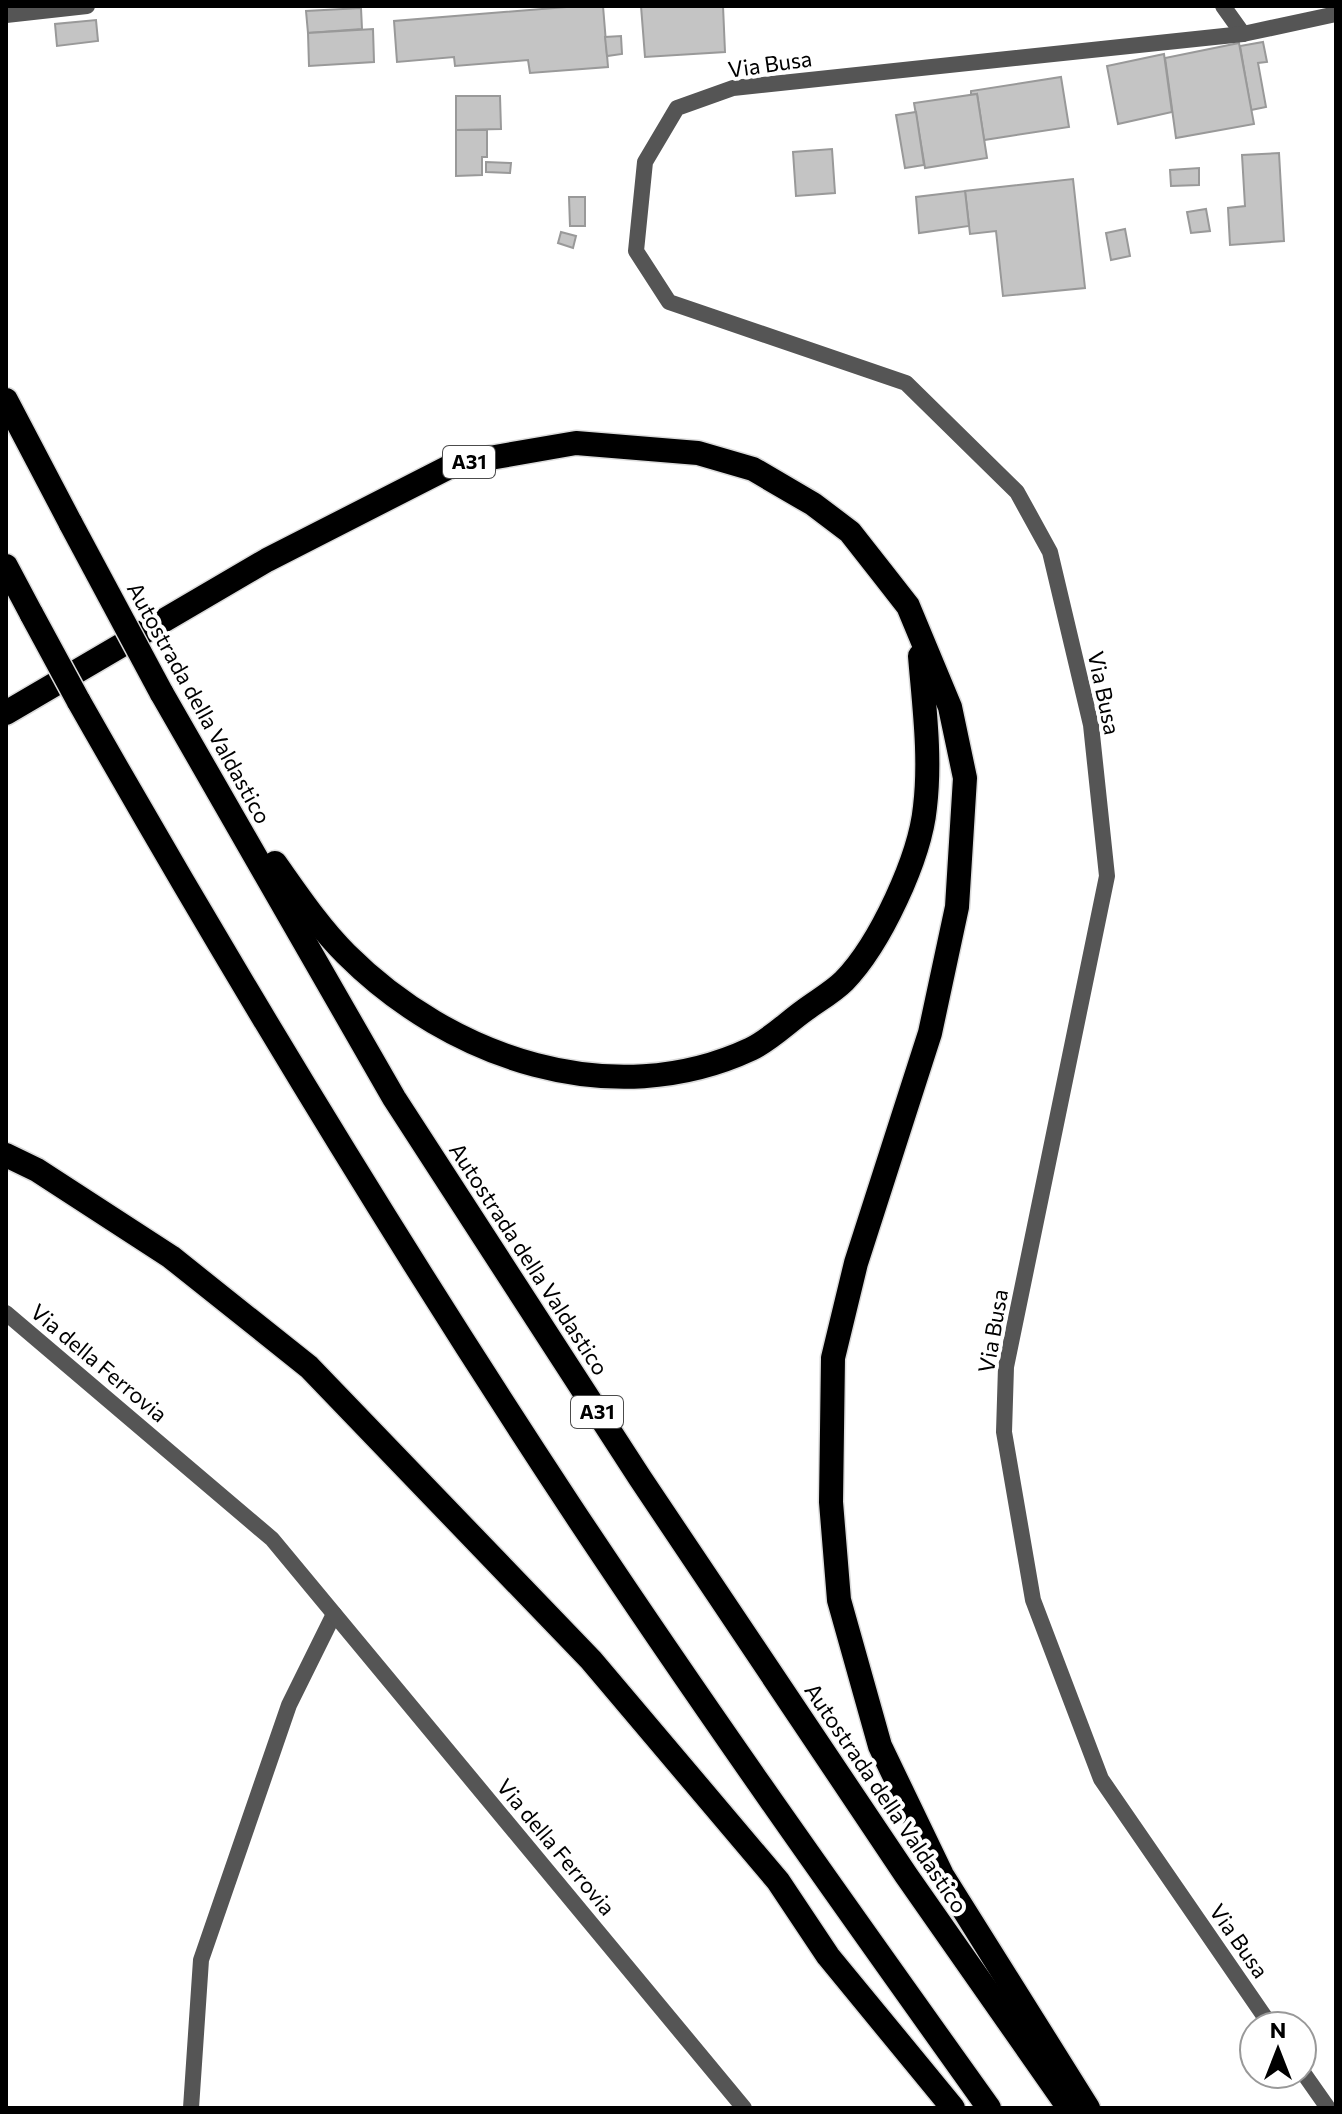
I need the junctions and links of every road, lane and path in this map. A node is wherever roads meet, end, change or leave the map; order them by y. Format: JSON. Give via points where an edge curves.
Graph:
{"nodes":[{"id":1,"x":87,"y":6,"type":"edge"},
{"id":2,"x":1223,"y":6,"type":"edge"},
{"id":3,"x":1336,"y":14,"type":"edge"},
{"id":4,"x":6,"y":15,"type":"edge"},
{"id":5,"x":1243,"y":34,"type":"junction"},
{"id":6,"x":6,"y":400,"type":"edge"},
{"id":7,"x":6,"y":566,"type":"edge"},
{"id":8,"x":918,"y":634,"type":"junction"},
{"id":9,"x":6,"y":713,"type":"edge"},
{"id":10,"x":190,"y":743,"type":"junction"},
{"id":11,"x":6,"y":1155,"type":"edge"},
{"id":12,"x":6,"y":1313,"type":"edge"},
{"id":13,"x":334,"y":1614,"type":"junction"},
{"id":14,"x":1260,"y":2010,"type":"edge"},
{"id":15,"x":1315,"y":2090,"type":"edge"},
{"id":16,"x":191,"y":2108,"type":"edge"},
{"id":17,"x":744,"y":2108,"type":"edge"},
{"id":18,"x":953,"y":2108,"type":"edge"},
{"id":19,"x":989,"y":2108,"type":"edge"},
{"id":20,"x":1069,"y":2108,"type":"edge"},
{"id":21,"x":1088,"y":2108,"type":"edge"},
{"id":22,"x":1328,"y":2108,"type":"edge"}],
"edges":[{"from":1,"to":4,"type":"street"},
{"from":2,"to":5,"type":"street"},
{"from":3,"to":5,"type":"street","name":"Via Busa"},
{"from":5,"to":14,"type":"street","name":"Via Busa","via":[[733,88],[677,108],[645,162],[636,251],[669,302],[906,383],[1017,492],[1050,552],[1091,725],[1107,876],[1006,1367],[1004,1432],[1033,1600],[1101,1779]]},
{"from":6,"to":10,"type":"highway","name":"Autostrada della Valdastico","number":"A31","bridge":true},
{"from":7,"to":19,"type":"highway","bridge":true,"via":[[253,1001],[459,1334],[690,1683]]},
{"from":8,"to":9,"type":"highway","number":"A31","via":[[908,606],[850,532],[753,469],[698,453],[576,443],[455,464],[267,560]]},
{"from":8,"to":10,"type":"highway","number":"A31","via":[[925,808],[910,869],[886,918],[844,981],[752,1049],[669,1076],[585,1075],[536,1067],[456,1035],[417,1010],[347,955],[317,920]]},
{"from":8,"to":21,"type":"highway","number":"A31","via":[[950,707],[965,778],[957,907],[930,1033],[856,1263],[833,1358],[831,1474],[839,1600],[880,1746],[942,1875]]},
{"from":10,"to":20,"type":"highway","name":"Autostrada della Valdastico","number":"A31","via":[[403,1111],[640,1478]]},
{"from":11,"to":18,"type":"highway","via":[[171,1257],[309,1367],[591,1660],[778,1881],[828,1956]]},
{"from":12,"to":13,"type":"street","name":"Via della Ferrovia","via":[[272,1539]]},
{"from":13,"to":16,"type":"street","via":[[289,1705],[201,1960]]},
{"from":13,"to":17,"type":"street","name":"Via della Ferrovia"},
{"from":15,"to":22,"type":"street"}]}
